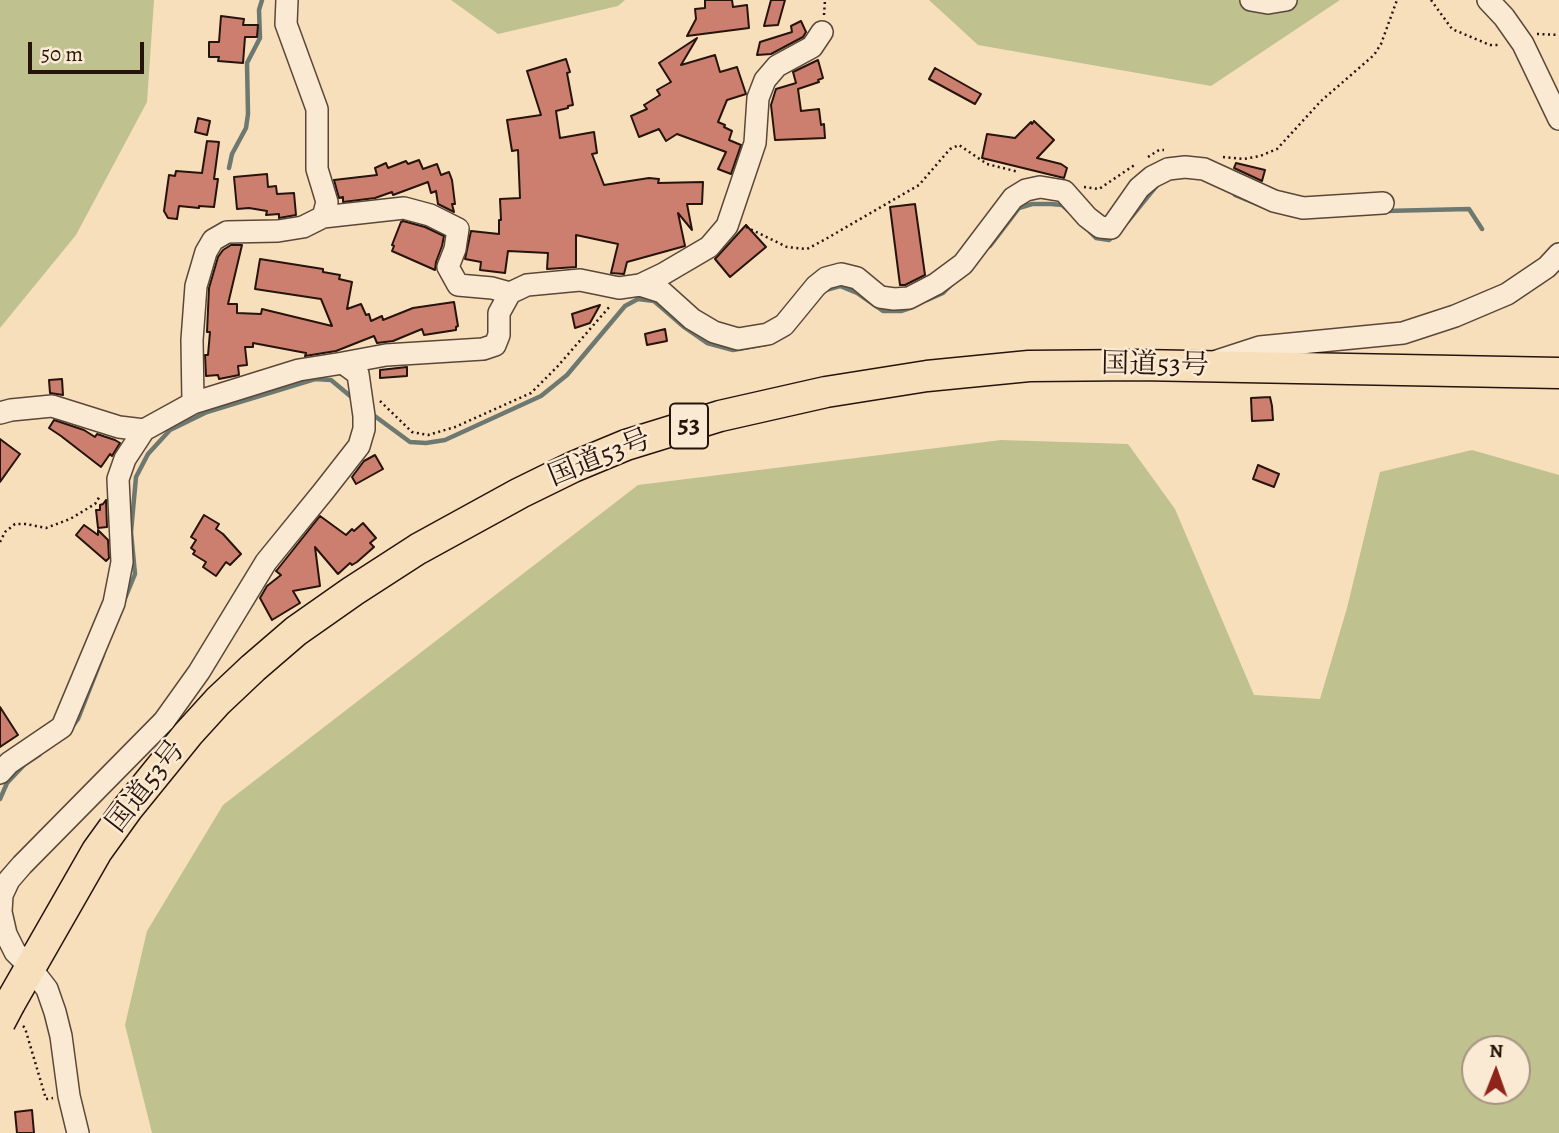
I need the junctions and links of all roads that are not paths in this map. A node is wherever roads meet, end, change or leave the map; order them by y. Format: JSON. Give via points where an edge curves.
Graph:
{"nodes":[{"id":1,"x":287,"y":0,"type":"edge"},
{"id":2,"x":1251,"y":0,"type":"edge"},
{"id":3,"x":1286,"y":0,"type":"edge"},
{"id":4,"x":1488,"y":0,"type":"edge"},
{"id":5,"x":822,"y":33,"type":"dead end"},
{"id":6,"x":1559,"y":119,"type":"edge"},
{"id":7,"x":1383,"y":203,"type":"dead end"},
{"id":8,"x":323,"y":217,"type":"junction"},
{"id":9,"x":1559,"y":254,"type":"edge"},
{"id":10,"x":630,"y":286,"type":"junction"},
{"id":11,"x":510,"y":293,"type":"junction"},
{"id":12,"x":343,"y":363,"type":"junction"},
{"id":13,"x":1196,"y":367,"type":"junction"},
{"id":14,"x":1559,"y":373,"type":"edge"},
{"id":15,"x":193,"y":403,"type":"junction"},
{"id":16,"x":0,"y":413,"type":"edge"},
{"id":17,"x":144,"y":430,"type":"junction"},
{"id":18,"x":0,"y":773,"type":"edge"},
{"id":19,"x":30,"y":967,"type":"junction"},
{"id":20,"x":9,"y":1016,"type":"edge"},
{"id":21,"x":78,"y":1133,"type":"edge"}],
"edges":[{"from":1,"to":8,"type":"street","via":[[286,24],[317,109],[317,169],[327,202]]},
{"from":2,"to":3,"type":"street"},
{"from":4,"to":6,"type":"street","via":[[1523,44]]},
{"from":5,"to":10,"type":"street","via":[[812,47],[777,66],[765,80],[758,98],[755,143],[727,226],[709,247],[663,274]]},
{"from":7,"to":10,"type":"street","via":[[1303,208],[1274,201],[1204,169],[1185,167],[1152,177],[1111,228],[1100,227],[1087,217],[1064,191],[1026,190],[1013,198],[963,264],[909,298],[880,297],[857,278],[841,274],[816,286],[784,325],[768,334],[738,339],[692,319],[662,292]]},
{"from":8,"to":11,"type":"street","via":[[404,208],[430,215],[458,229],[447,267],[458,285]]},
{"from":8,"to":15,"type":"street","via":[[303,227],[227,232],[214,240],[196,285]]},
{"from":9,"to":13,"type":"street","via":[[1507,294],[1403,333],[1260,347]]},
{"from":10,"to":11,"type":"street","via":[[580,280],[527,285]]},
{"from":11,"to":12,"type":"street","via":[[499,313],[495,345]]},
{"from":12,"to":15,"type":"street","via":[[299,370]]},
{"from":12,"to":19,"type":"street","via":[[358,374],[364,416],[359,446],[266,562],[164,721],[9,880],[1,912],[6,934]]},
{"from":13,"to":14,"type":"highway","name":"国道53号","number":"53"},
{"from":13,"to":19,"type":"highway","name":"国道53号","number":"53","via":[[1029,366],[826,392],[720,416],[626,445],[508,499],[353,591],[296,631],[227,693],[188,734],[97,851]]},
{"from":15,"to":17,"type":"street"},
{"from":16,"to":17,"type":"street","via":[[52,406]]},
{"from":17,"to":18,"type":"street","via":[[118,479],[122,562],[114,603],[62,727]]},
{"from":19,"to":20,"type":"highway","name":"国道53号","number":"53"},
{"from":19,"to":21,"type":"street","via":[[47,989],[55,1012]]}]}
